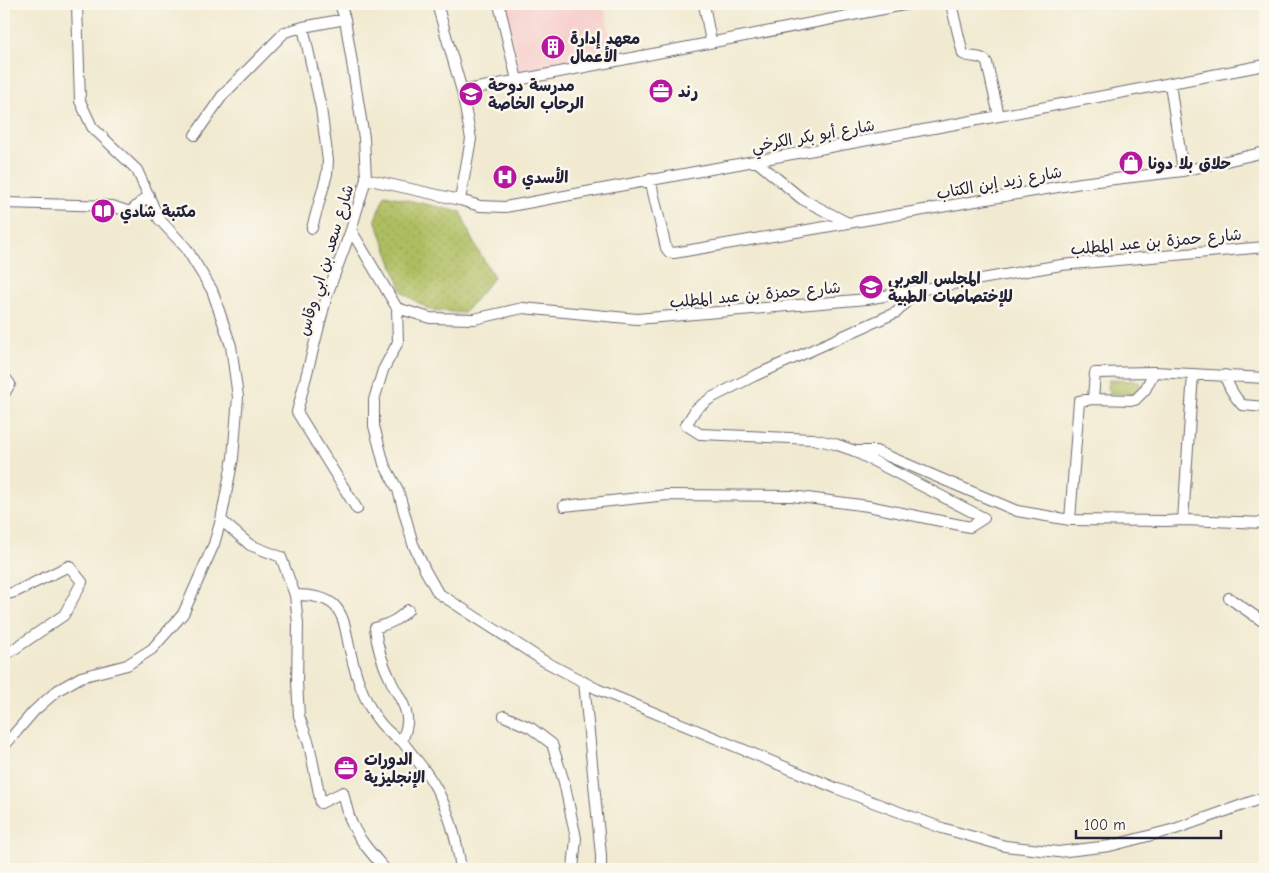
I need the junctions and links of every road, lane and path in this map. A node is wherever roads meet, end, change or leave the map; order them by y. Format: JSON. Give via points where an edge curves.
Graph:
{"nodes":[{"id":1,"x":77,"y":4,"type":"edge"},
{"id":2,"x":340,"y":4,"type":"edge"},
{"id":3,"x":437,"y":4,"type":"edge"},
{"id":4,"x":499,"y":4,"type":"edge"},
{"id":5,"x":704,"y":4,"type":"edge"},
{"id":6,"x":909,"y":4,"type":"edge"},
{"id":7,"x":951,"y":4,"type":"edge"},
{"id":8,"x":345,"y":19,"type":"junction"},
{"id":9,"x":304,"y":27,"type":"junction"},
{"id":10,"x":710,"y":42,"type":"junction"},
{"id":11,"x":1265,"y":65,"type":"edge"},
{"id":12,"x":517,"y":80,"type":"junction"},
{"id":13,"x":1170,"y":84,"type":"junction"},
{"id":14,"x":462,"y":91,"type":"junction"},
{"id":15,"x":999,"y":116,"type":"junction"},
{"id":16,"x":195,"y":135,"type":"dead end"},
{"id":17,"x":1265,"y":152,"type":"edge"},
{"id":18,"x":756,"y":161,"type":"junction"},
{"id":19,"x":1183,"y":171,"type":"junction"},
{"id":20,"x":366,"y":179,"type":"junction"},
{"id":21,"x":650,"y":179,"type":"junction"},
{"id":22,"x":149,"y":195,"type":"junction"},
{"id":23,"x":460,"y":200,"type":"junction"},
{"id":24,"x":4,"y":203,"type":"edge"},
{"id":25,"x":848,"y":223,"type":"junction"},
{"id":26,"x":312,"y":228,"type":"dead end"},
{"id":27,"x":351,"y":230,"type":"junction"},
{"id":28,"x":1265,"y":247,"type":"edge"},
{"id":29,"x":916,"y":291,"type":"junction"},
{"id":30,"x":397,"y":308,"type":"junction"},
{"id":31,"x":1154,"y":372,"type":"junction"},
{"id":32,"x":1193,"y":374,"type":"junction"},
{"id":33,"x":1225,"y":375,"type":"junction"},
{"id":34,"x":4,"y":376,"type":"edge"},
{"id":35,"x":1265,"y":378,"type":"edge"},
{"id":36,"x":4,"y":394,"type":"edge"},
{"id":37,"x":1093,"y":399,"type":"junction"},
{"id":38,"x":1265,"y":407,"type":"edge"},
{"id":39,"x":855,"y":452,"type":"junction"},
{"id":40,"x":564,"y":506,"type":"dead end"},
{"id":41,"x":357,"y":509,"type":"dead end"},
{"id":42,"x":221,"y":520,"type":"junction"},
{"id":43,"x":1070,"y":520,"type":"junction"},
{"id":44,"x":1183,"y":520,"type":"junction"},
{"id":45,"x":1265,"y":524,"type":"edge"},
{"id":46,"x":4,"y":595,"type":"edge"},
{"id":47,"x":295,"y":595,"type":"junction"},
{"id":48,"x":1229,"y":598,"type":"dead end"},
{"id":49,"x":408,"y":610,"type":"dead end"},
{"id":50,"x":1265,"y":623,"type":"edge"},
{"id":51,"x":4,"y":656,"type":"edge"},
{"id":52,"x":584,"y":682,"type":"junction"},
{"id":53,"x":504,"y":716,"type":"dead end"},
{"id":54,"x":402,"y":741,"type":"junction"},
{"id":55,"x":4,"y":746,"type":"edge"},
{"id":56,"x":1265,"y":797,"type":"edge"},
{"id":57,"x":384,"y":869,"type":"edge"},
{"id":58,"x":461,"y":869,"type":"edge"},
{"id":59,"x":573,"y":869,"type":"edge"},
{"id":60,"x":601,"y":869,"type":"edge"}],
"edges":[{"from":1,"to":22,"type":"street","via":[[80,101],[92,127],[137,170]]},
{"from":2,"to":8,"type":"street","name":"شارع سعد بن ابي وقاس"},
{"from":3,"to":14,"type":"street"},
{"from":4,"to":12,"type":"street"},
{"from":5,"to":10,"type":"street"},
{"from":6,"to":10,"type":"street"},
{"from":7,"to":15,"type":"street","via":[[963,54],[987,63]]},
{"from":8,"to":9,"type":"street"},
{"from":8,"to":20,"type":"street","name":"شارع سعد بن ابي وقاس","via":[[364,138]]},
{"from":9,"to":16,"type":"street","via":[[285,32],[222,96]]},
{"from":9,"to":26,"type":"street","via":[[328,161]]},
{"from":10,"to":12,"type":"street"},
{"from":11,"to":13,"type":"street","name":"شارع أبو بكر الكرخي"},
{"from":12,"to":14,"type":"street"},
{"from":13,"to":15,"type":"street","name":"شارع أبو بكر الكرخي"},
{"from":13,"to":19,"type":"street"},
{"from":14,"to":23,"type":"street","via":[[472,139]]},
{"from":15,"to":18,"type":"street","name":"شارع أبو بكر الكرخي"},
{"from":17,"to":19,"type":"street","name":"شارع زيد إبن الكتاب"},
{"from":18,"to":21,"type":"street","name":"شارع أبو بكر الكرخي"},
{"from":18,"to":25,"type":"street","via":[[802,199]]},
{"from":19,"to":25,"type":"street","name":"شارع زيد إبن الكتاب","via":[[1081,183]]},
{"from":20,"to":23,"type":"street","name":"شارع أبو بكر الكرخي"},
{"from":20,"to":27,"type":"street","name":"شارع سعد بن ابي وقاس"},
{"from":21,"to":23,"type":"street","name":"شارع أبو بكر الكرخي","via":[[505,207],[480,206]]},
{"from":21,"to":25,"type":"street","name":"شارع زيد إبن الكتاب","via":[[669,252]]},
{"from":22,"to":24,"type":"street","via":[[130,212],[112,206]]},
{"from":22,"to":42,"type":"street","via":[[159,219],[186,248],[212,290],[231,346],[238,396],[233,458]]},
{"from":27,"to":30,"type":"street"},
{"from":27,"to":41,"type":"street","name":"شارع سعد بن ابي وقاس","via":[[326,295],[297,412]]},
{"from":28,"to":29,"type":"street","name":"شارع حمزة بن عبد المطلب","via":[[1061,265]]},
{"from":29,"to":30,"type":"street","name":"شارع حمزة بن عبد المطلب","via":[[867,299],[637,319],[524,308],[474,319],[430,318]]},
{"from":29,"to":39,"type":"street","via":[[897,312],[711,398],[696,410],[686,425],[700,434],[813,439]]},
{"from":30,"to":52,"type":"street","via":[[398,342],[383,370],[374,400],[374,426],[384,464],[398,490],[413,544],[425,570],[438,593],[544,661]]},
{"from":31,"to":32,"type":"street"},
{"from":31,"to":37,"type":"street","via":[[1145,390],[1135,400]]},
{"from":31,"to":37,"type":"street","via":[[1095,373]]},
{"from":32,"to":33,"type":"street"},
{"from":32,"to":44,"type":"street"},
{"from":33,"to":35,"type":"street"},
{"from":33,"to":38,"type":"street","via":[[1242,405]]},
{"from":34,"to":36,"type":"street","via":[[10,384]]},
{"from":37,"to":43,"type":"street","via":[[1079,401]]},
{"from":39,"to":40,"type":"street","via":[[984,518],[970,527],[868,506],[792,496],[667,495]]},
{"from":39,"to":43,"type":"street","via":[[876,451],[1017,511]]},
{"from":42,"to":47,"type":"street","via":[[250,545],[281,557]]},
{"from":42,"to":55,"type":"street","via":[[214,544],[183,614],[152,649],[127,665],[81,677],[58,690],[34,711]]},
{"from":43,"to":44,"type":"street"},
{"from":44,"to":45,"type":"street"},
{"from":46,"to":51,"type":"street","via":[[69,566],[82,582],[64,615]]},
{"from":47,"to":54,"type":"street","via":[[322,599],[340,612],[362,692],[386,729]]},
{"from":47,"to":57,"type":"street","via":[[299,716],[309,744],[321,803],[342,792],[360,837]]},
{"from":48,"to":50,"type":"street"},
{"from":49,"to":54,"type":"street","via":[[391,623],[375,628],[383,662],[407,713]]},
{"from":52,"to":56,"type":"street","via":[[838,790],[942,828],[1005,846],[1058,852],[1110,846],[1175,829]]},
{"from":52,"to":60,"type":"street"},
{"from":53,"to":59,"type":"street","via":[[531,728],[552,744],[576,838]]},
{"from":54,"to":58,"type":"street","via":[[437,789],[457,843]]}]}
